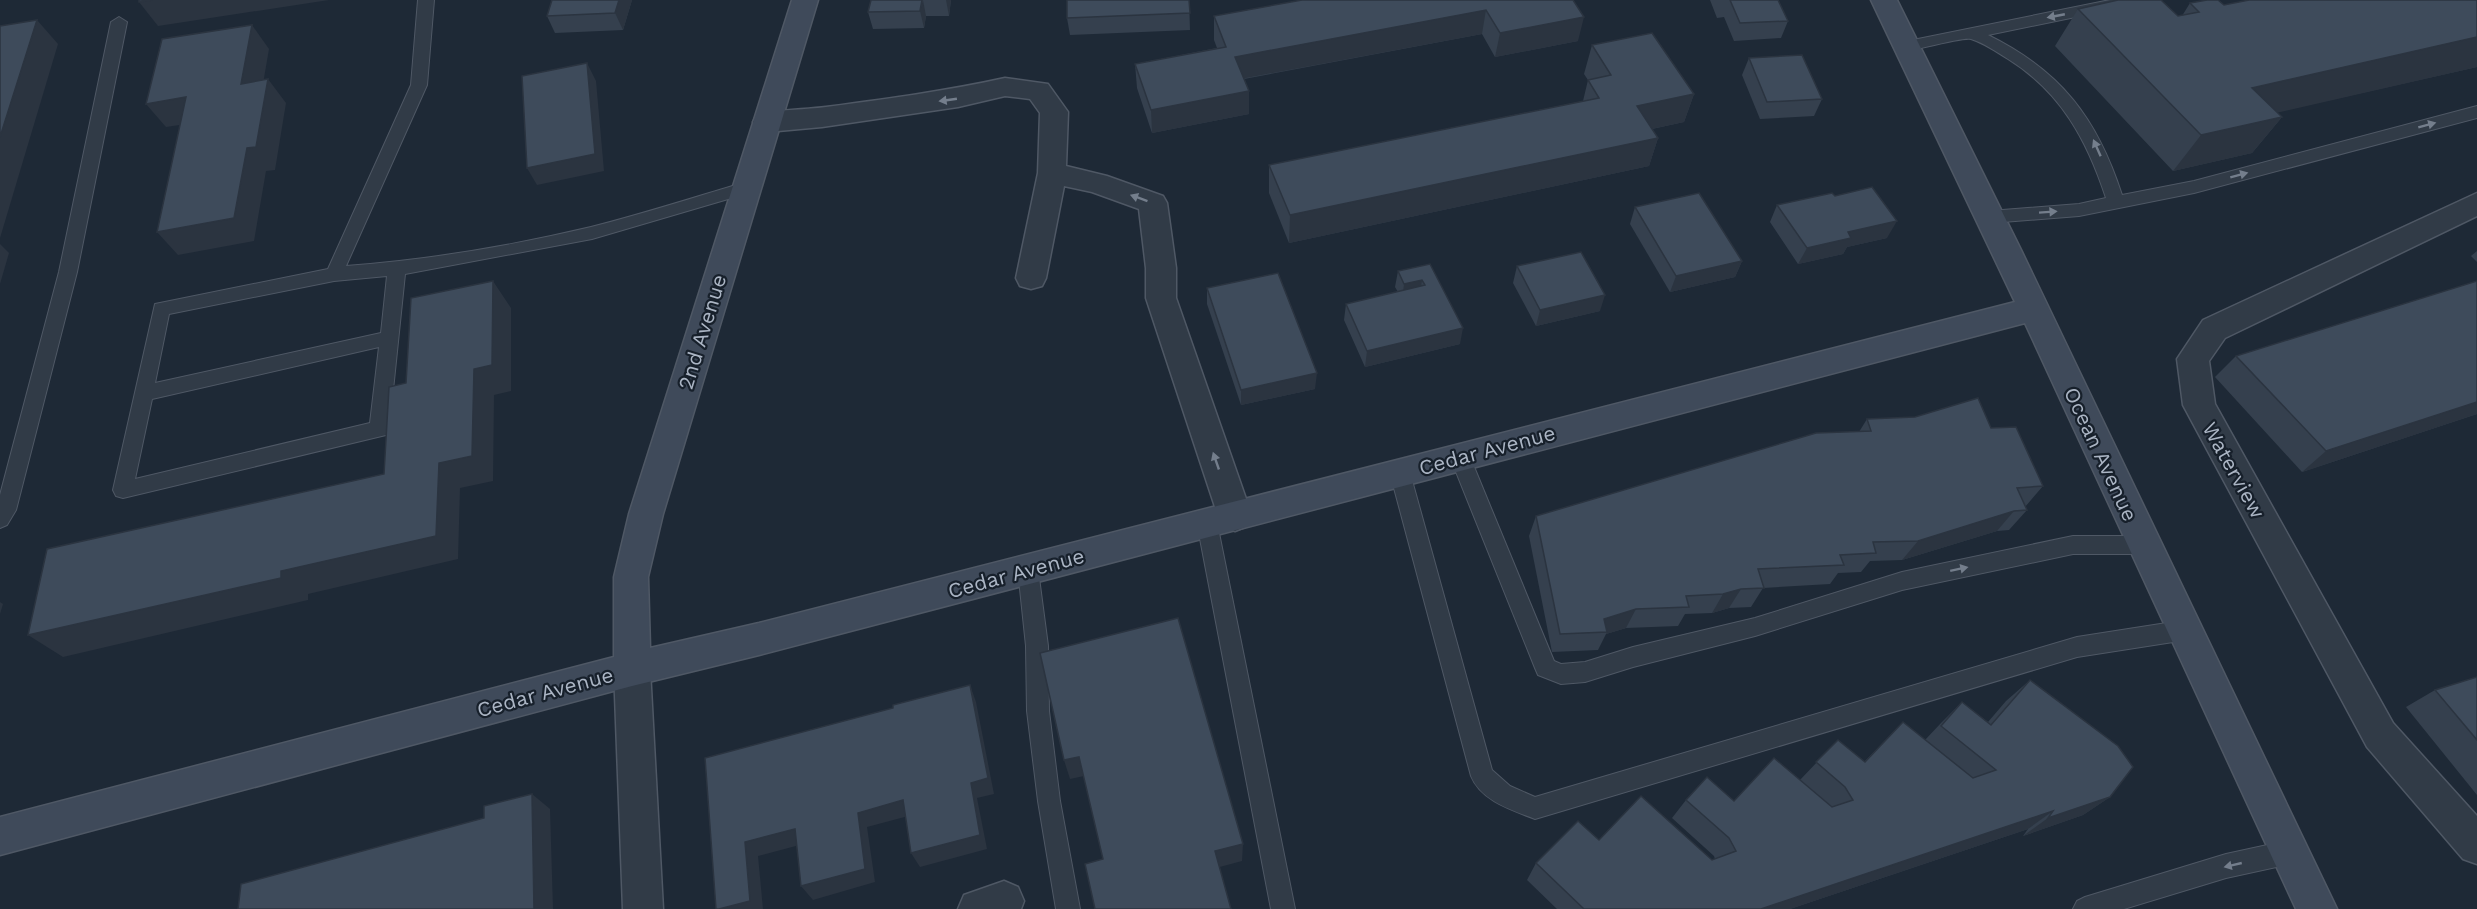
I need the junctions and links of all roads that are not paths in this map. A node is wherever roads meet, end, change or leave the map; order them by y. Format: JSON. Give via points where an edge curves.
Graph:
{"nodes":[{"id":1,"x":426,"y":0,"type":"edge"},
{"id":2,"x":805,"y":0,"type":"edge"},
{"id":3,"x":1884,"y":0,"type":"edge"},
{"id":4,"x":2134,"y":0,"type":"edge"},
{"id":5,"x":119,"y":22,"type":"dead end"},
{"id":6,"x":1971,"y":33,"type":"junction"},
{"id":7,"x":1908,"y":45,"type":"junction"},
{"id":8,"x":2477,"y":112,"type":"edge"},
{"id":9,"x":767,"y":122,"type":"junction"},
{"id":10,"x":1052,"y":173,"type":"junction"},
{"id":11,"x":746,"y":188,"type":"junction"},
{"id":12,"x":2116,"y":203,"type":"junction"},
{"id":13,"x":2477,"y":204,"type":"edge"},
{"id":14,"x":1990,"y":217,"type":"junction"},
{"id":15,"x":397,"y":269,"type":"junction"},
{"id":16,"x":334,"y":274,"type":"junction"},
{"id":17,"x":1031,"y":278,"type":"dead end"},
{"id":18,"x":2032,"y":309,"type":"junction"},
{"id":19,"x":389,"y":338,"type":"junction"},
{"id":20,"x":143,"y":393,"type":"junction"},
{"id":21,"x":1460,"y":457,"type":"junction"},
{"id":22,"x":1400,"y":473,"type":"junction"},
{"id":23,"x":0,"y":519,"type":"edge"},
{"id":24,"x":1221,"y":520,"type":"junction"},
{"id":25,"x":2145,"y":545,"type":"junction"},
{"id":26,"x":1028,"y":570,"type":"junction"},
{"id":27,"x":2186,"y":630,"type":"junction"},
{"id":28,"x":632,"y":669,"type":"junction"},
{"id":29,"x":0,"y":836,"type":"edge"},
{"id":30,"x":2477,"y":845,"type":"edge"},
{"id":31,"x":2290,"y":852,"type":"junction"},
{"id":32,"x":643,"y":909,"type":"edge"},
{"id":33,"x":1068,"y":909,"type":"edge"},
{"id":34,"x":1283,"y":909,"type":"edge"},
{"id":35,"x":2085,"y":909,"type":"edge"},
{"id":36,"x":2317,"y":909,"type":"edge"}],
"edges":[{"from":1,"to":16,"type":"lane","via":[[419,85]]},
{"from":2,"to":9,"type":"main road","name":"2nd Avenue"},
{"from":3,"to":7,"type":"main road","name":"Ocean Avenue"},
{"from":4,"to":6,"type":"lane","one_way":true},
{"from":5,"to":23,"type":"lane","via":[[68,272],[6,510]]},
{"from":6,"to":7,"type":"lane"},
{"from":12,"to":6,"type":"lane","one_way":true,"via":[[2085,123],[2022,59]]},
{"from":7,"to":14,"type":"main road","name":"Ocean Avenue"},
{"from":12,"to":8,"type":"lane","one_way":true,"via":[[2194,187]]},
{"from":10,"to":9,"type":"street","one_way":true,"via":[[1054,112],[1038,91],[1005,87],[958,98]]},
{"from":9,"to":11,"type":"main road","name":"2nd Avenue"},
{"from":10,"to":17,"type":"street"},
{"from":24,"to":10,"type":"street","one_way":true,"via":[[1161,298],[1153,203],[1097,183]]},
{"from":11,"to":15,"type":"lane","via":[[592,232]]},
{"from":11,"to":28,"type":"main road","name":"2nd Avenue","via":[[643,524],[631,577]]},
{"from":14,"to":12,"type":"lane","one_way":true},
{"from":13,"to":30,"type":"street","name":"Waterview","via":[[2214,328],[2193,358],[2199,405],[2380,735]]},
{"from":14,"to":18,"type":"main road","name":"Ocean Avenue"},
{"from":15,"to":16,"type":"lane"},
{"from":15,"to":19,"type":"lane"},
{"from":16,"to":20,"type":"lane","via":[[161,309]]},
{"from":18,"to":21,"type":"main road","name":"Cedar Avenue"},
{"from":18,"to":25,"type":"main road","name":"Ocean Avenue"},
{"from":19,"to":20,"type":"lane"},
{"from":19,"to":20,"type":"lane","via":[[379,429],[123,490]]},
{"from":21,"to":22,"type":"main road","name":"Cedar Avenue"},
{"from":21,"to":25,"type":"lane","one_way":true,"via":[[1546,668],[1560,674],[1585,672],[1755,627],[1902,581],[2073,545]]},
{"from":22,"to":24,"type":"main road","name":"Cedar Avenue"},
{"from":22,"to":27,"type":"lane","via":[[1482,776],[1502,794],[1535,808],[2078,647]]},
{"from":24,"to":26,"type":"main road","name":"Cedar Avenue"},
{"from":24,"to":34,"type":"lane"},
{"from":25,"to":27,"type":"main road","name":"Ocean Avenue"},
{"from":26,"to":28,"type":"main road","name":"Cedar Avenue"},
{"from":26,"to":33,"type":"lane","via":[[1037,646],[1038,711]]},
{"from":27,"to":31,"type":"main road","name":"Ocean Avenue"},
{"from":28,"to":29,"type":"main road","name":"Cedar Avenue"},
{"from":28,"to":32,"type":"street"},
{"from":31,"to":35,"type":"lane","one_way":true,"via":[[2226,866]]},
{"from":31,"to":36,"type":"main road","name":"Ocean Avenue"}]}
